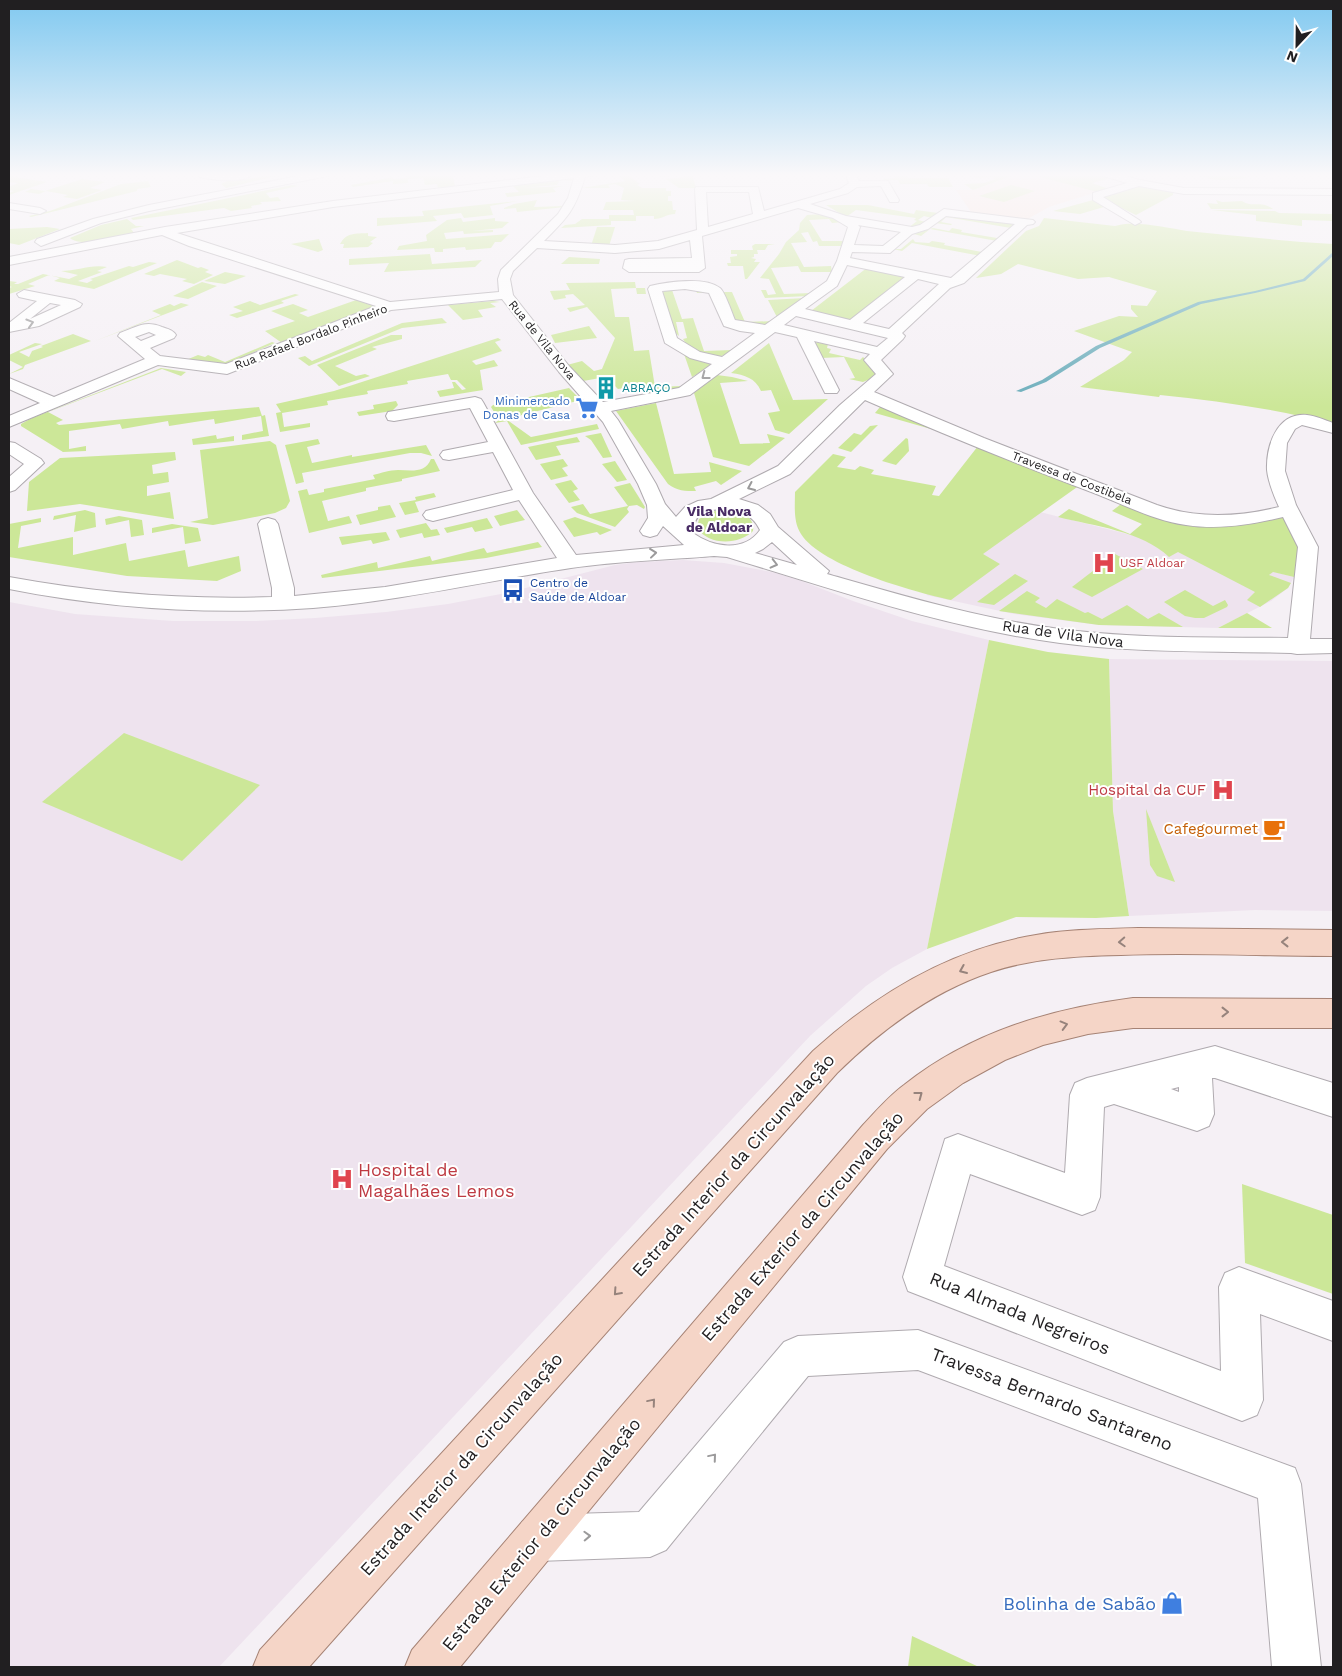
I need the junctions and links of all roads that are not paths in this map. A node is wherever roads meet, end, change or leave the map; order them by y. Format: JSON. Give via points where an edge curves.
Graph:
{"nodes":[{"id":1,"x":60,"y":251,"type":"edge"},
{"id":2,"x":222,"y":251,"type":"edge"},
{"id":3,"x":527,"y":251,"type":"edge"},
{"id":4,"x":698,"y":251,"type":"edge"},
{"id":5,"x":874,"y":251,"type":"edge"},
{"id":6,"x":992,"y":251,"type":"edge"},
{"id":7,"x":846,"y":254,"type":"junction"},
{"id":8,"x":9,"y":261,"type":"edge"},
{"id":9,"x":713,"y":266,"type":"dead end"},
{"id":10,"x":915,"y":274,"type":"junction"},
{"id":11,"x":950,"y":282,"type":"junction"},
{"id":12,"x":24,"y":294,"type":"dead end"},
{"id":13,"x":506,"y":295,"type":"junction"},
{"id":14,"x":47,"y":299,"type":"junction"},
{"id":15,"x":389,"y":306,"type":"junction"},
{"id":16,"x":794,"y":311,"type":"junction"},
{"id":17,"x":854,"y":324,"type":"junction"},
{"id":18,"x":10,"y":328,"type":"edge"},
{"id":19,"x":770,"y":329,"type":"junction"},
{"id":20,"x":803,"y":334,"type":"junction"},
{"id":21,"x":896,"y":334,"type":"junction"},
{"id":22,"x":139,"y":347,"type":"dead end"},
{"id":23,"x":880,"y":352,"type":"junction"},
{"id":24,"x":156,"y":360,"type":"junction"},
{"id":25,"x":723,"y":362,"type":"junction"},
{"id":26,"x":9,"y":383,"type":"edge"},
{"id":27,"x":867,"y":389,"type":"junction"},
{"id":28,"x":831,"y":390,"type":"dead end"},
{"id":29,"x":54,"y":402,"type":"junction"},
{"id":30,"x":599,"y":408,"type":"junction"},
{"id":31,"x":394,"y":416,"type":"dead end"},
{"id":32,"x":9,"y":422,"type":"edge"},
{"id":33,"x":1333,"y":428,"type":"edge"},
{"id":34,"x":497,"y":446,"type":"junction"},
{"id":35,"x":9,"y":447,"type":"edge"},
{"id":36,"x":449,"y":455,"type":"dead end"},
{"id":37,"x":784,"y":470,"type":"junction"},
{"id":38,"x":9,"y":486,"type":"edge"},
{"id":39,"x":524,"y":493,"type":"junction"},
{"id":40,"x":686,"y":504,"type":"junction"},
{"id":41,"x":1290,"y":510,"type":"junction"},
{"id":42,"x":771,"y":512,"type":"junction"},
{"id":43,"x":433,"y":515,"type":"dead end"},
{"id":44,"x":268,"y":524,"type":"dead end"},
{"id":45,"x":677,"y":527,"type":"junction"},
{"id":46,"x":650,"y":532,"type":"junction"},
{"id":47,"x":720,"y":550,"type":"junction"},
{"id":48,"x":570,"y":562,"type":"junction"},
{"id":49,"x":835,"y":581,"type":"junction"},
{"id":50,"x":9,"y":583,"type":"edge"},
{"id":51,"x":283,"y":603,"type":"junction"},
{"id":52,"x":1297,"y":646,"type":"junction"},
{"id":53,"x":1333,"y":646,"type":"edge"},
{"id":54,"x":1333,"y":943,"type":"edge"},
{"id":55,"x":1333,"y":1014,"type":"edge"},
{"id":56,"x":1333,"y":1100,"type":"edge"},
{"id":57,"x":1333,"y":1321,"type":"edge"},
{"id":58,"x":538,"y":1538,"type":"junction"},
{"id":59,"x":277,"y":1667,"type":"edge"},
{"id":60,"x":429,"y":1667,"type":"edge"},
{"id":61,"x":1297,"y":1667,"type":"edge"}],
"edges":[{"from":1,"to":8,"type":"street"},
{"from":2,"to":15,"type":"street"},
{"from":3,"to":13,"type":"street","name":"Rua de Vila Nova","via":[[507,270],[504,279]]},
{"from":4,"to":9,"type":"street","via":[[698,264]]},
{"from":5,"to":7,"type":"street"},
{"from":6,"to":11,"type":"street","via":[[959,280]]},
{"from":7,"to":10,"type":"street"},
{"from":7,"to":16,"type":"street","via":[[832,284]]},
{"from":10,"to":11,"type":"street"},
{"from":10,"to":17,"type":"street"},
{"from":11,"to":21,"type":"street"},
{"from":12,"to":14,"type":"street"},
{"from":13,"to":15,"type":"street","name":"Rua Rafael Bordalo Pinheiro"},
{"from":13,"to":30,"type":"street","name":"Rua de Vila Nova"},
{"from":14,"to":18,"type":"street"},
{"from":18,"to":14,"type":"street","one_way":true,"via":[[34,323],[74,304]]},
{"from":15,"to":24,"type":"street","name":"Rua Rafael Bordalo Pinheiro","via":[[228,369]]},
{"from":16,"to":17,"type":"street"},
{"from":16,"to":19,"type":"street"},
{"from":17,"to":21,"type":"street"},
{"from":19,"to":20,"type":"street"},
{"from":19,"to":25,"type":"street"},
{"from":19,"to":25,"type":"street","via":[[729,323],[715,291],[679,285],[655,289],[670,340],[695,355]]},
{"from":20,"to":23,"type":"street"},
{"from":20,"to":28,"type":"street"},
{"from":21,"to":23,"type":"street"},
{"from":22,"to":24,"type":"street"},
{"from":23,"to":27,"type":"street","via":[[872,360],[885,374]]},
{"from":24,"to":29,"type":"street","name":"Rua Rafael Bordalo Pinheiro"},
{"from":25,"to":30,"type":"street","one_way":true,"via":[[684,392]]},
{"from":26,"to":29,"type":"street"},
{"from":27,"to":37,"type":"street"},
{"from":27,"to":41,"type":"street","name":"Travessa de Costibela","via":[[984,445],[1170,515],[1208,521],[1236,521]]},
{"from":29,"to":32,"type":"street","name":"Rua Rafael Bordalo Pinheiro"},
{"from":30,"to":40,"type":"street","name":"Rua de Vila Nova","via":[[610,420],[648,484],[665,496]]},
{"from":31,"to":34,"type":"street","via":[[474,402]]},
{"from":33,"to":41,"type":"street","via":[[1306,420],[1298,421],[1288,426],[1278,443],[1276,471]]},
{"from":34,"to":36,"type":"street"},
{"from":34,"to":39,"type":"street"},
{"from":35,"to":38,"type":"street","via":[[35,463]]},
{"from":37,"to":40,"type":"street","one_way":true},
{"from":37,"to":42,"type":"street"},
{"from":39,"to":43,"type":"street"},
{"from":39,"to":48,"type":"street"},
{"from":40,"to":42,"type":"street","name":"Rua de Vila Nova","via":[[746,506]]},
{"from":40,"to":45,"type":"street","name":"Rua de Vila Nova"},
{"from":40,"to":45,"type":"street","via":[[681,525]]},
{"from":40,"to":46,"type":"street","via":[[658,518]]},
{"from":41,"to":52,"type":"street","via":[[1308,546]]},
{"from":42,"to":47,"type":"street","via":[[763,540],[741,550]]},
{"from":42,"to":49,"type":"street","name":"Rua de Vila Nova","via":[[809,565]]},
{"from":44,"to":51,"type":"street","via":[[283,588]]},
{"from":45,"to":46,"type":"street"},
{"from":45,"to":47,"type":"street","name":"Rua de Vila Nova","via":[[690,540]]},
{"from":46,"to":48,"type":"street"},
{"from":48,"to":47,"type":"street","one_way":true,"via":[[659,552]]},
{"from":47,"to":49,"type":"street","name":"Rua de Vila Nova","one_way":true},
{"from":48,"to":51,"type":"street","via":[[428,588]]},
{"from":49,"to":52,"type":"street","name":"Rua de Vila Nova","via":[[944,614],[1059,636],[1130,643]]},
{"from":50,"to":51,"type":"street","via":[[107,600],[194,604]]},
{"from":52,"to":53,"type":"street","name":"Rua de Vila Nova"},
{"from":54,"to":59,"type":"main road","name":"Estrada Interior da Circunvalação","one_way":true,"via":[[1136,941],[1069,944],[1012,952],[933,983],[860,1029],[825,1062]]},
{"from":58,"to":55,"type":"main road","name":"Estrada Exterior da Circunvalação","one_way":true,"via":[[875,1136],[915,1097],[951,1072],[993,1049],[1042,1030],[1088,1019],[1133,1013]]},
{"from":56,"to":57,"type":"street","name":"Rua Almada Negreiros","via":[[1215,1062],[1087,1095],[1082,1197],[958,1152],[922,1277],[1242,1400],[1239,1287]]},
{"from":58,"to":60,"type":"main road","name":"Estrada Exterior da Circunvalação"},
{"from":58,"to":61,"type":"street","name":"Travessa Bernardo Santareno","one_way":true,"via":[[650,1534],[798,1356],[918,1350],[1279,1484]]}]}
